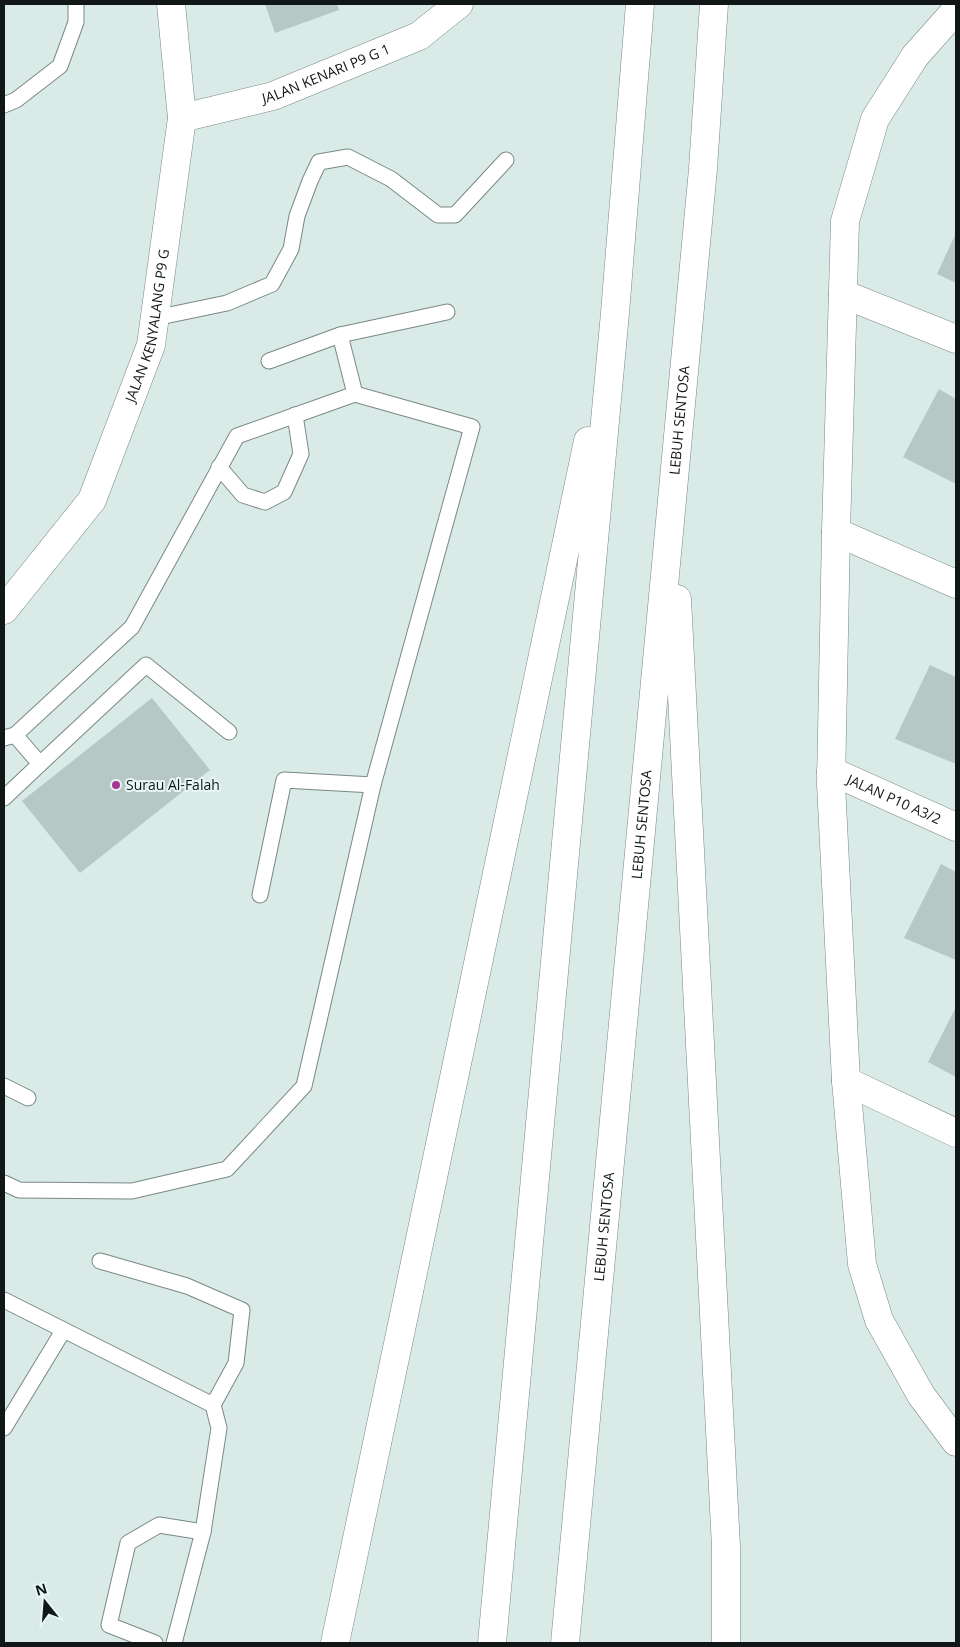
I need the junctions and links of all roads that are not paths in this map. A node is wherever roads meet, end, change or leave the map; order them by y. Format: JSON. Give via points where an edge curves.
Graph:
{"nodes":[{"id":1,"x":76,"y":4,"type":"edge"},
{"id":2,"x":172,"y":4,"type":"edge"},
{"id":3,"x":459,"y":4,"type":"edge"},
{"id":4,"x":640,"y":4,"type":"edge"},
{"id":5,"x":714,"y":4,"type":"edge"},
{"id":6,"x":954,"y":15,"type":"edge"},
{"id":7,"x":4,"y":105,"type":"edge"},
{"id":8,"x":182,"y":118,"type":"junction"},
{"id":9,"x":506,"y":160,"type":"dead end"},
{"id":10,"x":843,"y":294,"type":"junction"},
{"id":11,"x":447,"y":312,"type":"dead end"},
{"id":12,"x":615,"y":313,"type":"junction"},
{"id":13,"x":155,"y":318,"type":"junction"},
{"id":14,"x":340,"y":335,"type":"junction"},
{"id":15,"x":956,"y":340,"type":"edge"},
{"id":16,"x":269,"y":361,"type":"dead end"},
{"id":17,"x":355,"y":394,"type":"junction"},
{"id":18,"x":295,"y":415,"type":"junction"},
{"id":19,"x":220,"y":468,"type":"junction"},
{"id":20,"x":672,"y":502,"type":"junction"},
{"id":21,"x":836,"y":532,"type":"junction"},
{"id":22,"x":956,"y":584,"type":"edge"},
{"id":23,"x":4,"y":610,"type":"edge"},
{"id":24,"x":229,"y":732,"type":"dead end"},
{"id":25,"x":9,"y":737,"type":"edge"},
{"id":26,"x":40,"y":764,"type":"junction"},
{"id":27,"x":831,"y":771,"type":"junction"},
{"id":28,"x":373,"y":784,"type":"junction"},
{"id":29,"x":4,"y":798,"type":"edge"},
{"id":30,"x":956,"y":827,"type":"edge"},
{"id":31,"x":260,"y":895,"type":"dead end"},
{"id":32,"x":846,"y":1081,"type":"junction"},
{"id":33,"x":4,"y":1086,"type":"edge"},
{"id":34,"x":28,"y":1098,"type":"dead end"},
{"id":35,"x":956,"y":1133,"type":"edge"},
{"id":36,"x":4,"y":1183,"type":"edge"},
{"id":37,"x":100,"y":1261,"type":"dead end"},
{"id":38,"x":4,"y":1300,"type":"edge"},
{"id":39,"x":63,"y":1331,"type":"junction"},
{"id":40,"x":213,"y":1405,"type":"junction"},
{"id":41,"x":4,"y":1428,"type":"edge"},
{"id":42,"x":956,"y":1442,"type":"edge"},
{"id":43,"x":202,"y":1532,"type":"junction"},
{"id":44,"x":154,"y":1643,"type":"edge"},
{"id":45,"x":174,"y":1643,"type":"edge"},
{"id":46,"x":335,"y":1643,"type":"edge"},
{"id":47,"x":492,"y":1643,"type":"edge"},
{"id":48,"x":565,"y":1643,"type":"edge"},
{"id":49,"x":726,"y":1643,"type":"edge"}],
"edges":[{"from":1,"to":7,"type":"lane","via":[[76,22],[60,66],[16,100]]},
{"from":2,"to":8,"type":"main road","name":"JALAN KENYALANG P9 G"},
{"from":3,"to":8,"type":"main road","name":"JALAN KENARI P9 G 1","via":[[419,36],[272,96]]},
{"from":4,"to":12,"type":"main road"},
{"from":5,"to":20,"type":"main road","name":"LEBUH SENTOSA","via":[[703,169]]},
{"from":6,"to":10,"type":"main road","via":[[915,56],[875,119],[846,221]]},
{"from":8,"to":13,"type":"main road","name":"JALAN KENYALANG P9 G"},
{"from":9,"to":13,"type":"lane","via":[[455,215],[438,215],[391,179],[348,156],[319,162],[297,216],[292,250],[272,284],[227,303]]},
{"from":10,"to":15,"type":"main road"},
{"from":10,"to":21,"type":"main road"},
{"from":11,"to":14,"type":"lane"},
{"from":12,"to":46,"type":"main road"},
{"from":12,"to":47,"type":"main road"},
{"from":13,"to":23,"type":"main road","name":"JALAN KENYALANG P9 G","via":[[151,345],[92,500]]},
{"from":14,"to":16,"type":"lane"},
{"from":14,"to":17,"type":"lane"},
{"from":17,"to":18,"type":"lane"},
{"from":17,"to":28,"type":"lane","via":[[472,427]]},
{"from":18,"to":19,"type":"lane","via":[[237,436]]},
{"from":18,"to":19,"type":"lane","via":[[301,454],[284,492],[265,502],[243,496]]},
{"from":19,"to":25,"type":"lane","via":[[132,627]]},
{"from":20,"to":48,"type":"main road","name":"LEBUH SENTOSA"},
{"from":20,"to":49,"type":"main road","via":[[726,1547]]},
{"from":21,"to":22,"type":"main road"},
{"from":21,"to":27,"type":"main road"},
{"from":24,"to":26,"type":"lane","via":[[146,665]]},
{"from":25,"to":26,"type":"lane"},
{"from":26,"to":29,"type":"lane"},
{"from":27,"to":30,"type":"main road","name":"JALAN P10 A3/2"},
{"from":27,"to":32,"type":"main road"},
{"from":28,"to":31,"type":"lane","via":[[284,780]]},
{"from":28,"to":36,"type":"lane","via":[[304,1086],[227,1169],[132,1191],[19,1190]]},
{"from":32,"to":35,"type":"main road"},
{"from":32,"to":42,"type":"main road","via":[[862,1264],[879,1320],[921,1396]]},
{"from":33,"to":34,"type":"lane"},
{"from":37,"to":40,"type":"lane","via":[[187,1286],[242,1310],[236,1363]]},
{"from":38,"to":39,"type":"lane"},
{"from":39,"to":40,"type":"lane"},
{"from":39,"to":41,"type":"lane"},
{"from":40,"to":43,"type":"lane","via":[[219,1428]]},
{"from":43,"to":44,"type":"lane","via":[[159,1525],[128,1544],[108,1625]]},
{"from":43,"to":45,"type":"lane"}]}
